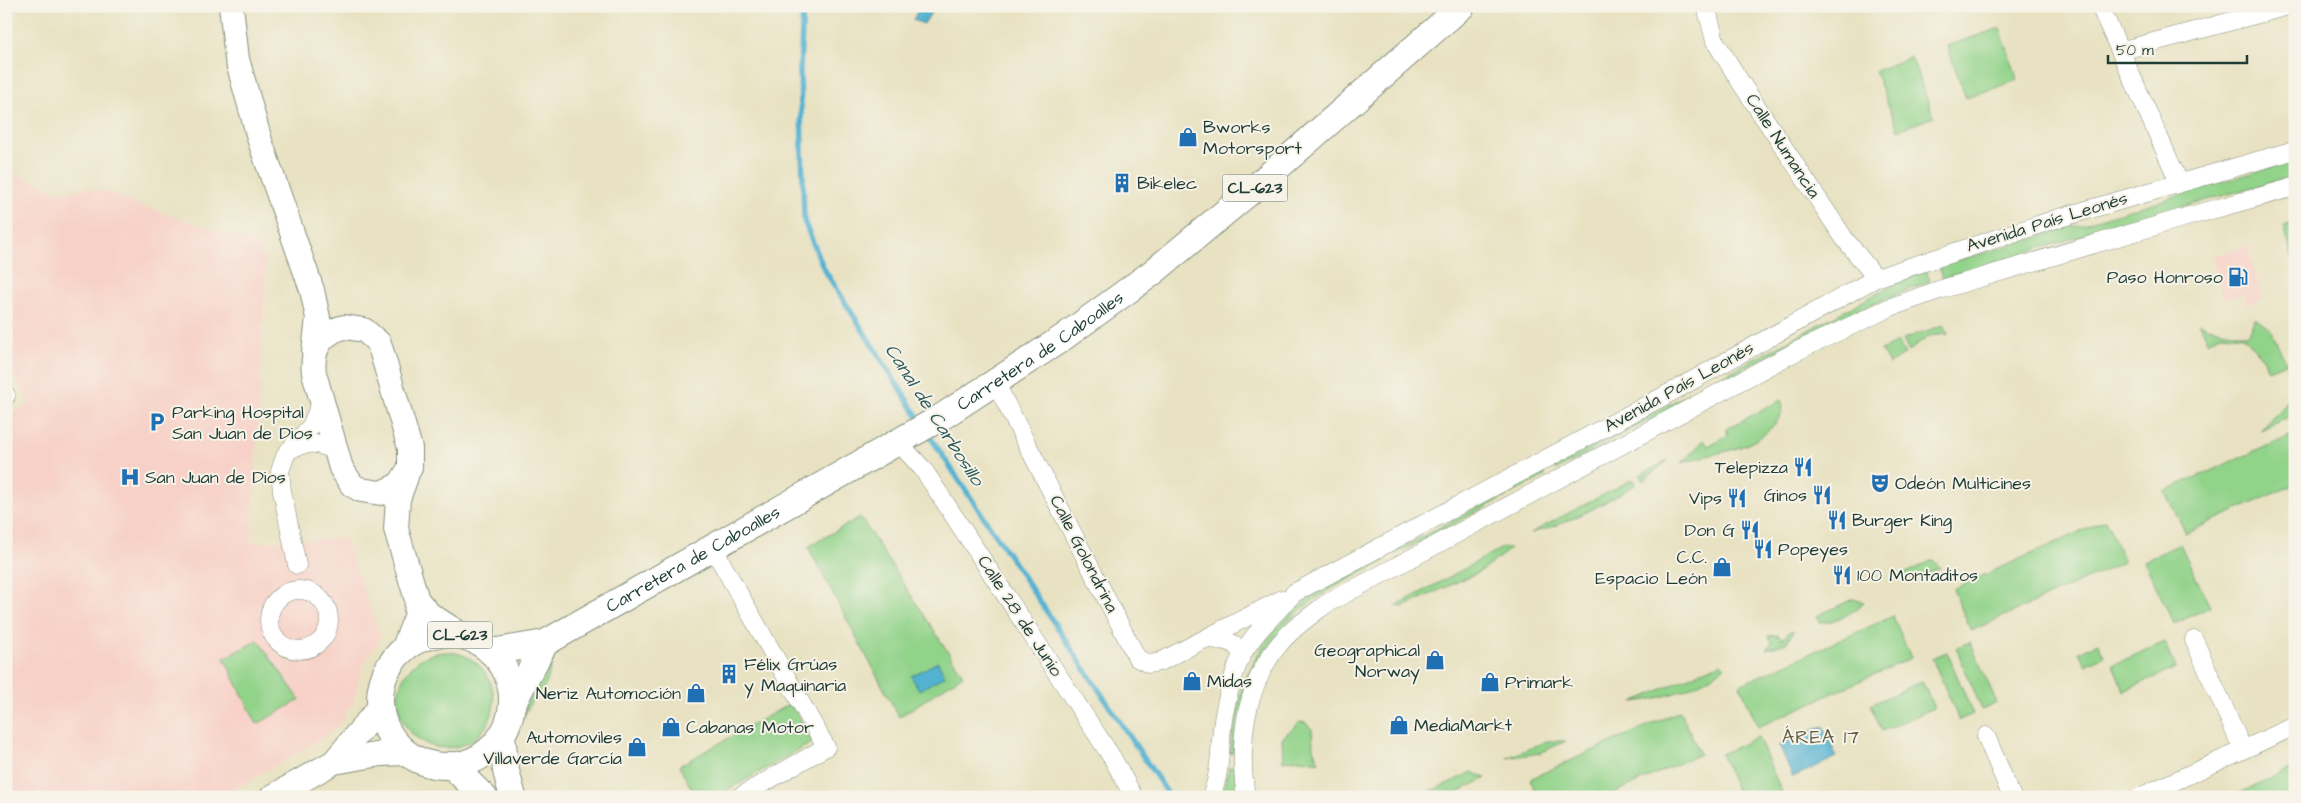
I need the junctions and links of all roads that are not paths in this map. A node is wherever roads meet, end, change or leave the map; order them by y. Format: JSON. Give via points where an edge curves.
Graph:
{"nodes":[{"id":1,"x":230,"y":6,"type":"edge"},
{"id":2,"x":1462,"y":6,"type":"edge"},
{"id":3,"x":2100,"y":6,"type":"edge"},
{"id":4,"x":2288,"y":6,"type":"edge"},
{"id":5,"x":1708,"y":10,"type":"edge"},
{"id":6,"x":2120,"y":51,"type":"junction"},
{"id":7,"x":2295,"y":150,"type":"edge"},
{"id":8,"x":2179,"y":182,"type":"junction"},
{"id":9,"x":2295,"y":187,"type":"edge"},
{"id":10,"x":1876,"y":278,"type":"junction"},
{"id":11,"x":312,"y":290,"type":"junction"},
{"id":12,"x":354,"y":327,"type":"junction"},
{"id":13,"x":314,"y":352,"type":"junction"},
{"id":14,"x":995,"y":382,"type":"junction"},
{"id":15,"x":322,"y":400,"type":"junction"},
{"id":16,"x":904,"y":438,"type":"junction"},
{"id":17,"x":290,"y":449,"type":"junction"},
{"id":18,"x":338,"y":454,"type":"junction"},
{"id":19,"x":406,"y":477,"type":"junction"},
{"id":20,"x":361,"y":490,"type":"junction"},
{"id":21,"x":396,"y":529,"type":"junction"},
{"id":22,"x":713,"y":548,"type":"junction"},
{"id":23,"x":301,"y":591,"type":"dead end"},
{"id":24,"x":1294,"y":593,"type":"junction"},
{"id":25,"x":417,"y":600,"type":"junction"},
{"id":26,"x":463,"y":636,"type":"junction"},
{"id":27,"x":1208,"y":639,"type":"junction"},
{"id":28,"x":2194,"y":640,"type":"dead end"},
{"id":29,"x":545,"y":643,"type":"junction"},
{"id":30,"x":403,"y":650,"type":"junction"},
{"id":31,"x":491,"y":652,"type":"junction"},
{"id":32,"x":1242,"y":655,"type":"junction"},
{"id":33,"x":512,"y":705,"type":"junction"},
{"id":34,"x":378,"y":709,"type":"junction"},
{"id":35,"x":2295,"y":726,"type":"edge"},
{"id":36,"x":502,"y":736,"type":"junction"},
{"id":37,"x":1986,"y":736,"type":"dead end"},
{"id":38,"x":2243,"y":750,"type":"junction"},
{"id":39,"x":405,"y":752,"type":"junction"},
{"id":40,"x":334,"y":762,"type":"junction"},
{"id":41,"x":451,"y":765,"type":"junction"},
{"id":42,"x":764,"y":790,"type":"edge"},
{"id":43,"x":480,"y":794,"type":"edge"},
{"id":44,"x":272,"y":797,"type":"edge"},
{"id":45,"x":513,"y":797,"type":"edge"},
{"id":46,"x":738,"y":797,"type":"edge"},
{"id":47,"x":1134,"y":797,"type":"edge"},
{"id":48,"x":1211,"y":797,"type":"edge"},
{"id":49,"x":1246,"y":797,"type":"edge"},
{"id":50,"x":2012,"y":797,"type":"edge"},
{"id":51,"x":2140,"y":797,"type":"edge"}],
"edges":[{"from":1,"to":11,"type":"main road","via":[[237,58],[260,142]]},
{"from":2,"to":14,"type":"main road","name":"Carretera de Caboalles","number":"CL-623","via":[[1152,273]]},
{"from":3,"to":6,"type":"street"},
{"from":4,"to":6,"type":"street"},
{"from":5,"to":10,"type":"street","name":"Calle Numancia","via":[[1715,41],[1741,83],[1844,238]]},
{"from":6,"to":8,"type":"street"},
{"from":7,"to":8,"type":"street","name":"Avenida País Leonés"},
{"from":8,"to":10,"type":"street","name":"Avenida País Leonés"},
{"from":9,"to":49,"type":"street","name":"Avenida País Leonés","via":[[1949,287],[1891,307],[1786,356],[1326,604],[1278,645],[1260,675],[1248,706],[1242,746]]},
{"from":10,"to":24,"type":"street","name":"Avenida País Leonés","via":[[1625,418]]},
{"from":11,"to":12,"type":"main road","via":[[340,319]]},
{"from":11,"to":13,"type":"main road","via":[[318,318]]},
{"from":12,"to":13,"type":"main road","via":[[334,330],[318,343]]},
{"from":12,"to":19,"type":"main road","via":[[373,335],[384,353],[410,448],[411,463]]},
{"from":13,"to":15,"type":"main road","via":[[314,373]]},
{"from":14,"to":16,"type":"main road","name":"Carretera de Caboalles","number":"CL-623"},
{"from":14,"to":27,"type":"street","name":"Calle Golondrina","via":[[1138,658],[1149,664],[1160,662]]},
{"from":15,"to":17,"type":"street","via":[[311,426]]},
{"from":15,"to":18,"type":"main road"},
{"from":16,"to":22,"type":"main road","name":"Carretera de Caboalles","number":"CL-623"},
{"from":16,"to":47,"type":"street","name":"Calle 28 de Junio","via":[[1113,758]]},
{"from":17,"to":18,"type":"street","via":[[304,443],[321,443]]},
{"from":17,"to":23,"type":"street","via":[[282,462],[280,479]]},
{"from":18,"to":20,"type":"main road","via":[[345,477]]},
{"from":19,"to":20,"type":"main road","via":[[399,485],[381,493]]},
{"from":19,"to":21,"type":"main road","via":[[398,499]]},
{"from":20,"to":21,"type":"main road"},
{"from":21,"to":25,"type":"main road"},
{"from":22,"to":29,"type":"main road","name":"Carretera de Caboalles","number":"CL-623"},
{"from":22,"to":42,"type":"street","via":[[826,747]]},
{"from":24,"to":27,"type":"street","name":"Calle Golondrina"},
{"from":24,"to":32,"type":"street","name":"Avenida País Leonés"},
{"from":25,"to":26,"type":"main road","via":[[429,614]]},
{"from":25,"to":30,"type":"main road","via":[[416,617]]},
{"from":26,"to":30,"type":"main road","number":"CL-623","via":[[442,634],[421,639]]},
{"from":26,"to":31,"type":"main road","number":"CL-623"},
{"from":27,"to":32,"type":"street","via":[[1226,640],[1238,647]]},
{"from":28,"to":38,"type":"street"},
{"from":29,"to":31,"type":"main road","name":"Carretera de Caboalles","number":"CL-623"},
{"from":29,"to":33,"type":"main road","number":"CL-623"},
{"from":30,"to":34,"type":"main road","number":"CL-623","via":[[389,666],[380,687]]},
{"from":31,"to":33,"type":"main road","number":"CL-623","via":[[510,684]]},
{"from":32,"to":48,"type":"street","name":"Avenida País Leonés","via":[[1229,690],[1220,762]]},
{"from":33,"to":36,"type":"main road","number":"CL-623"},
{"from":34,"to":39,"type":"main road","number":"CL-623","via":[[392,740]]},
{"from":34,"to":40,"type":"main road"},
{"from":35,"to":38,"type":"street"},
{"from":36,"to":41,"type":"main road","number":"CL-623","via":[[484,755],[469,763]]},
{"from":36,"to":45,"type":"main road"},
{"from":37,"to":50,"type":"street"},
{"from":38,"to":51,"type":"street"},
{"from":39,"to":40,"type":"main road"},
{"from":39,"to":41,"type":"main road","number":"CL-623","via":[[435,764]]},
{"from":40,"to":44,"type":"main road"},
{"from":41,"to":43,"type":"main road"},
{"from":42,"to":46,"type":"street"}]}
